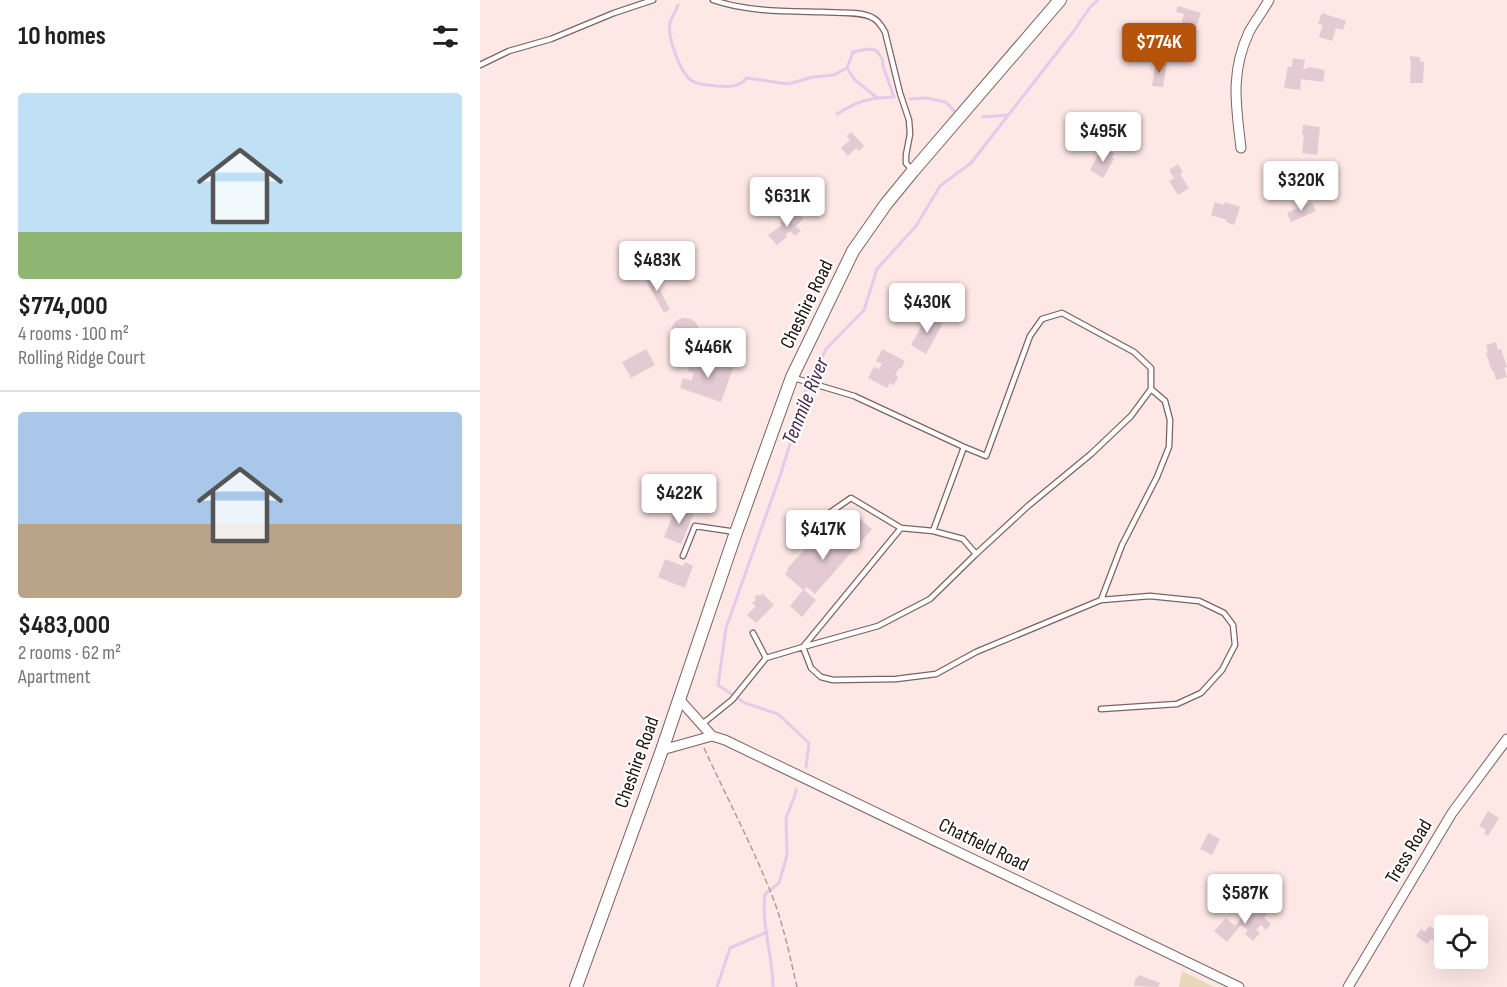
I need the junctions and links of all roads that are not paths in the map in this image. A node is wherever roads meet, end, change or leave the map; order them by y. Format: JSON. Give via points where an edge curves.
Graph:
{"nodes":[{"id":1,"x":653,"y":0,"type":"edge"},
{"id":2,"x":713,"y":0,"type":"edge"},
{"id":3,"x":1060,"y":0,"type":"edge"},
{"id":4,"x":1269,"y":0,"type":"edge"},
{"id":5,"x":480,"y":65,"type":"edge"},
{"id":6,"x":1241,"y":148,"type":"dead end"},
{"id":7,"x":913,"y":171,"type":"junction"},
{"id":8,"x":798,"y":379,"type":"junction"},
{"id":9,"x":1151,"y":389,"type":"junction"},
{"id":10,"x":964,"y":447,"type":"junction"},
{"id":11,"x":901,"y":528,"type":"junction"},
{"id":12,"x":736,"y":531,"type":"junction"},
{"id":13,"x":933,"y":531,"type":"junction"},
{"id":14,"x":800,"y":544,"type":"dead end"},
{"id":15,"x":976,"y":554,"type":"junction"},
{"id":16,"x":683,"y":556,"type":"dead end"},
{"id":17,"x":1101,"y":600,"type":"junction"},
{"id":18,"x":753,"y":633,"type":"dead end"},
{"id":19,"x":803,"y":647,"type":"junction"},
{"id":20,"x":766,"y":658,"type":"junction"},
{"id":21,"x":679,"y":699,"type":"junction"},
{"id":22,"x":1101,"y":708,"type":"dead end"},
{"id":23,"x":701,"y":725,"type":"junction"},
{"id":24,"x":712,"y":736,"type":"junction"},
{"id":25,"x":1507,"y":739,"type":"edge"},
{"id":26,"x":662,"y":750,"type":"junction"},
{"id":27,"x":576,"y":987,"type":"edge"},
{"id":28,"x":1239,"y":987,"type":"edge"},
{"id":29,"x":1348,"y":987,"type":"edge"}],
"edges":[{"from":1,"to":5,"type":"lane"},
{"from":2,"to":7,"type":"lane","via":[[740,7],[873,18],[885,32],[909,120],[906,163]]},
{"from":3,"to":7,"type":"main road","name":"Cheshire Road"},
{"from":4,"to":6,"type":"street","via":[[1250,31],[1235,81]]},
{"from":7,"to":8,"type":"main road","name":"Cheshire Road","via":[[853,251]]},
{"from":8,"to":10,"type":"lane","via":[[854,396]]},
{"from":8,"to":12,"type":"main road","name":"Cheshire Road"},
{"from":9,"to":10,"type":"lane","via":[[1151,368],[1134,352],[1062,314],[1042,320],[1030,336],[986,456]]},
{"from":9,"to":15,"type":"lane","via":[[1131,416],[1091,454]]},
{"from":9,"to":17,"type":"lane","via":[[1165,401],[1170,420],[1169,447],[1122,545]]},
{"from":10,"to":13,"type":"lane"},
{"from":11,"to":13,"type":"lane"},
{"from":11,"to":14,"type":"lane","via":[[851,498],[825,516]]},
{"from":11,"to":19,"type":"lane"},
{"from":12,"to":16,"type":"lane","via":[[695,526]]},
{"from":12,"to":21,"type":"main road","name":"Cheshire Road"},
{"from":13,"to":15,"type":"lane","via":[[963,539]]},
{"from":15,"to":19,"type":"lane","via":[[930,599],[878,626]]},
{"from":17,"to":19,"type":"lane","via":[[976,652],[936,674],[833,680],[821,677],[811,668]]},
{"from":17,"to":22,"type":"lane","via":[[1150,596],[1199,600],[1224,613],[1233,625],[1235,645],[1222,670],[1202,693],[1177,704]]},
{"from":18,"to":20,"type":"lane"},
{"from":19,"to":20,"type":"lane"},
{"from":20,"to":23,"type":"lane","via":[[732,700]]},
{"from":21,"to":23,"type":"street","name":"Chatfield Road"},
{"from":21,"to":26,"type":"main road","name":"Cheshire Road"},
{"from":23,"to":24,"type":"street","name":"Chatfield Road"},
{"from":24,"to":26,"type":"street"},
{"from":24,"to":28,"type":"street","name":"Chatfield Road"},
{"from":25,"to":29,"type":"street","name":"Tress Road","via":[[1452,813]]},
{"from":26,"to":27,"type":"main road","name":"Cheshire Road"}]}
